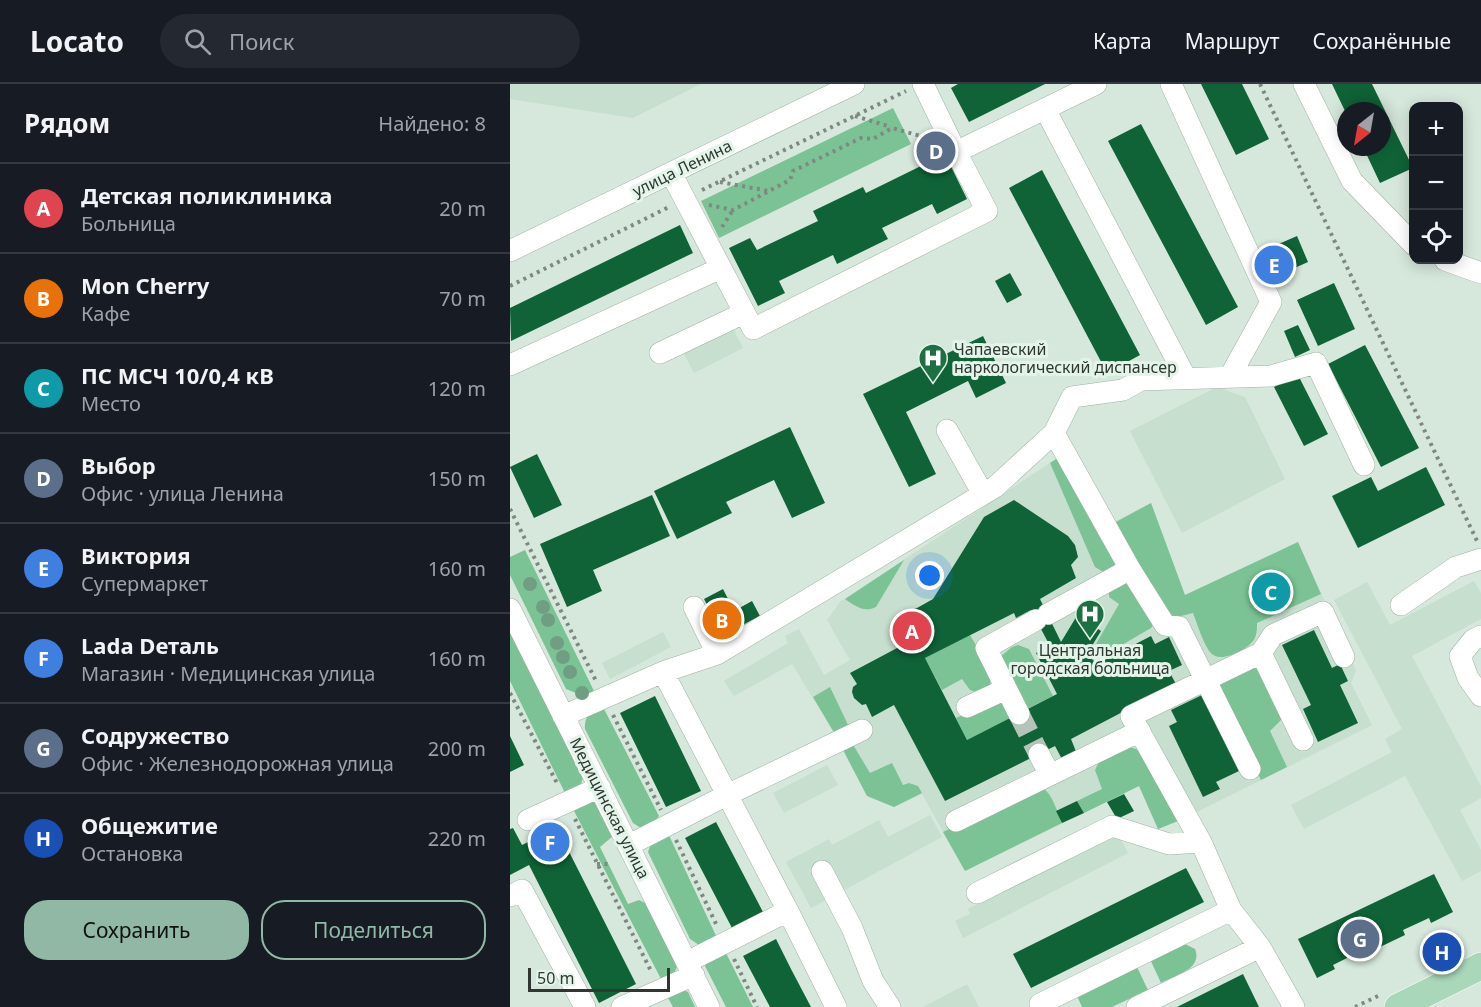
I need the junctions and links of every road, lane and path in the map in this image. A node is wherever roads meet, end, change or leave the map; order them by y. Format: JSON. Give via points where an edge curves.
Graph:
{"nodes":[{"id":1,"x":854,"y":84,"type":"edge"},
{"id":2,"x":1096,"y":84,"type":"edge"},
{"id":3,"x":1170,"y":84,"type":"edge"},
{"id":4,"x":1260,"y":84,"type":"edge"},
{"id":5,"x":1304,"y":84,"type":"edge"},
{"id":6,"x":917,"y":86,"type":"edge"},
{"id":7,"x":1045,"y":109,"type":"junction"},
{"id":8,"x":854,"y":116,"type":"junction"},
{"id":9,"x":944,"y":127,"type":"junction"},
{"id":10,"x":892,"y":128,"type":"junction"},
{"id":11,"x":956,"y":152,"type":"junction"},
{"id":12,"x":671,"y":173,"type":"junction"},
{"id":13,"x":719,"y":182,"type":"junction"},
{"id":14,"x":769,"y":191,"type":"junction"},
{"id":15,"x":685,"y":199,"type":"junction"},
{"id":16,"x":1409,"y":240,"type":"edge"},
{"id":17,"x":510,"y":251,"type":"edge"},
{"id":18,"x":1456,"y":264,"type":"edge"},
{"id":19,"x":721,"y":268,"type":"junction"},
{"id":20,"x":1481,"y":273,"type":"edge"},
{"id":21,"x":510,"y":286,"type":"edge"},
{"id":22,"x":744,"y":314,"type":"junction"},
{"id":23,"x":660,"y":353,"type":"dead end"},
{"id":24,"x":510,"y":365,"type":"edge"},
{"id":25,"x":1186,"y":378,"type":"junction"},
{"id":26,"x":1229,"y":378,"type":"junction"},
{"id":27,"x":947,"y":430,"type":"dead end"},
{"id":28,"x":1054,"y":433,"type":"junction"},
{"id":29,"x":1364,"y":465,"type":"dead end"},
{"id":30,"x":983,"y":494,"type":"junction"},
{"id":31,"x":510,"y":509,"type":"edge"},
{"id":32,"x":1481,"y":545,"type":"edge"},
{"id":33,"x":1481,"y":559,"type":"edge"},
{"id":34,"x":1130,"y":568,"type":"junction"},
{"id":35,"x":1401,"y":605,"type":"dead end"},
{"id":36,"x":694,"y":607,"type":"dead end"},
{"id":37,"x":510,"y":609,"type":"edge"},
{"id":38,"x":1481,"y":636,"type":"edge"},
{"id":39,"x":1261,"y":653,"type":"junction"},
{"id":40,"x":717,"y":654,"type":"junction"},
{"id":41,"x":1344,"y":657,"type":"dead end"},
{"id":42,"x":663,"y":672,"type":"junction"},
{"id":43,"x":1205,"y":679,"type":"junction"},
{"id":44,"x":1006,"y":689,"type":"junction"},
{"id":45,"x":510,"y":693,"type":"edge"},
{"id":46,"x":1481,"y":696,"type":"edge"},
{"id":47,"x":604,"y":697,"type":"junction"},
{"id":48,"x":967,"y":707,"type":"dead end"},
{"id":49,"x":1019,"y":714,"type":"tunnel mouth"},
{"id":50,"x":563,"y":716,"type":"junction"},
{"id":51,"x":862,"y":730,"type":"dead end"},
{"id":52,"x":1140,"y":731,"type":"junction"},
{"id":53,"x":1303,"y":740,"type":"dead end"},
{"id":54,"x":1039,"y":754,"type":"tunnel mouth"},
{"id":55,"x":1250,"y":769,"type":"dead end"},
{"id":56,"x":1050,"y":775,"type":"junction"},
{"id":57,"x":600,"y":787,"type":"junction"},
{"id":58,"x":726,"y":795,"type":"junction"},
{"id":59,"x":566,"y":801,"type":"junction"},
{"id":60,"x":528,"y":820,"type":"dead end"},
{"id":61,"x":956,"y":820,"type":"dead end"},
{"id":62,"x":669,"y":825,"type":"junction"},
{"id":63,"x":1201,"y":842,"type":"junction"},
{"id":64,"x":629,"y":845,"type":"junction"},
{"id":65,"x":597,"y":864,"type":"junction"},
{"id":66,"x":608,"y":864,"type":"dead end"},
{"id":67,"x":822,"y":871,"type":"dead end"},
{"id":68,"x":977,"y":893,"type":"dead end"},
{"id":69,"x":510,"y":896,"type":"edge"},
{"id":70,"x":1231,"y":910,"type":"junction"},
{"id":71,"x":788,"y":911,"type":"junction"},
{"id":72,"x":726,"y":942,"type":"junction"},
{"id":73,"x":1260,"y":947,"type":"junction"},
{"id":74,"x":1481,"y":966,"type":"edge"},
{"id":75,"x":690,"y":968,"type":"junction"},
{"id":76,"x":660,"y":991,"type":"junction"},
{"id":77,"x":585,"y":1007,"type":"edge"},
{"id":78,"x":622,"y":1007,"type":"edge"},
{"id":79,"x":709,"y":1007,"type":"edge"},
{"id":80,"x":757,"y":1007,"type":"edge"},
{"id":81,"x":836,"y":1007,"type":"edge"},
{"id":82,"x":890,"y":1007,"type":"edge"},
{"id":83,"x":1041,"y":1007,"type":"edge"},
{"id":84,"x":1137,"y":1007,"type":"edge"},
{"id":85,"x":1294,"y":1007,"type":"edge"},
{"id":86,"x":1398,"y":1007,"type":"edge"}],
"edges":[{"from":1,"to":12,"type":"street","name":"улица Ленина"},
{"from":2,"to":7,"type":"street"},
{"from":3,"to":26,"type":"street","via":[[1271,302]]},
{"from":4,"to":32,"type":"path"},
{"from":5,"to":16,"type":"street","via":[[1352,181]]},
{"from":6,"to":8,"type":"path"},
{"from":6,"to":9,"type":"street"},
{"from":7,"to":11,"type":"street"},
{"from":7,"to":25,"type":"street"},
{"from":8,"to":10,"type":"path"},
{"from":8,"to":13,"type":"path"},
{"from":9,"to":10,"type":"path","via":[[924,137]]},
{"from":9,"to":11,"type":"street"},
{"from":10,"to":14,"type":"path","via":[[873,139],[861,138],[793,171],[790,180]]},
{"from":11,"to":22,"type":"street","via":[[987,212],[753,329]]},
{"from":12,"to":15,"type":"street"},
{"from":12,"to":17,"type":"street","name":"улица Ленина"},
{"from":13,"to":14,"type":"path"},
{"from":13,"to":15,"type":"path"},
{"from":14,"to":15,"type":"path","via":[[733,210]]},
{"from":15,"to":19,"type":"street"},
{"from":15,"to":21,"type":"path"},
{"from":18,"to":20,"type":"street"},
{"from":19,"to":22,"type":"street"},
{"from":19,"to":24,"type":"street"},
{"from":22,"to":23,"type":"street"},
{"from":25,"to":26,"type":"street"},
{"from":25,"to":28,"type":"street","via":[[1141,380],[1123,390],[1072,398]]},
{"from":26,"to":29,"type":"street","via":[[1271,376],[1316,363]]},
{"from":27,"to":30,"type":"street"},
{"from":28,"to":30,"type":"street"},
{"from":28,"to":34,"type":"street"},
{"from":30,"to":40,"type":"street"},
{"from":31,"to":47,"type":"path"},
{"from":33,"to":35,"type":"street","via":[[1456,567]]},
{"from":34,"to":43,"type":"street","via":[[1165,625],[1179,627]]},
{"from":34,"to":44,"type":"street","via":[[986,648]]},
{"from":36,"to":40,"type":"street"},
{"from":37,"to":50,"type":"street","name":"Медицинская улица"},
{"from":38,"to":46,"type":"street","via":[[1460,656],[1468,678]]},
{"from":39,"to":41,"type":"street","via":[[1273,635],[1323,612]]},
{"from":39,"to":43,"type":"street"},
{"from":39,"to":53,"type":"street"},
{"from":40,"to":42,"type":"street"},
{"from":42,"to":47,"type":"street"},
{"from":42,"to":58,"type":"street"},
{"from":43,"to":52,"type":"street","via":[[1131,716]]},
{"from":43,"to":55,"type":"street"},
{"from":44,"to":48,"type":"street"},
{"from":44,"to":49,"type":"street"},
{"from":45,"to":59,"type":"path"},
{"from":47,"to":50,"type":"street"},
{"from":47,"to":62,"type":"path"},
{"from":50,"to":57,"type":"street","name":"Медицинская улица"},
{"from":51,"to":58,"type":"street"},
{"from":52,"to":56,"type":"street"},
{"from":52,"to":63,"type":"street"},
{"from":54,"to":56,"type":"street"},
{"from":56,"to":61,"type":"street"},
{"from":57,"to":59,"type":"street"},
{"from":57,"to":64,"type":"street","name":"Медицинская улица"},
{"from":58,"to":62,"type":"street"},
{"from":58,"to":71,"type":"street"},
{"from":59,"to":60,"type":"street"},
{"from":59,"to":65,"type":"path"},
{"from":62,"to":64,"type":"street"},
{"from":62,"to":72,"type":"path"},
{"from":63,"to":68,"type":"street","via":[[1169,844],[1112,826]]},
{"from":63,"to":70,"type":"street"},
{"from":64,"to":75,"type":"street","name":"Медицинская улица"},
{"from":65,"to":66,"type":"path"},
{"from":65,"to":76,"type":"path"},
{"from":67,"to":82,"type":"street","via":[[852,928],[873,981]]},
{"from":69,"to":77,"type":"street","via":[[522,890]]},
{"from":70,"to":73,"type":"street"},
{"from":70,"to":83,"type":"street","via":[[1040,1004]]},
{"from":71,"to":72,"type":"street"},
{"from":71,"to":81,"type":"street"},
{"from":72,"to":75,"type":"street"},
{"from":72,"to":80,"type":"path"},
{"from":73,"to":84,"type":"street"},
{"from":73,"to":85,"type":"street"},
{"from":74,"to":86,"type":"main road"},
{"from":75,"to":76,"type":"street"},
{"from":75,"to":79,"type":"street","name":"Медицинская улица"},
{"from":76,"to":78,"type":"street"}]}
